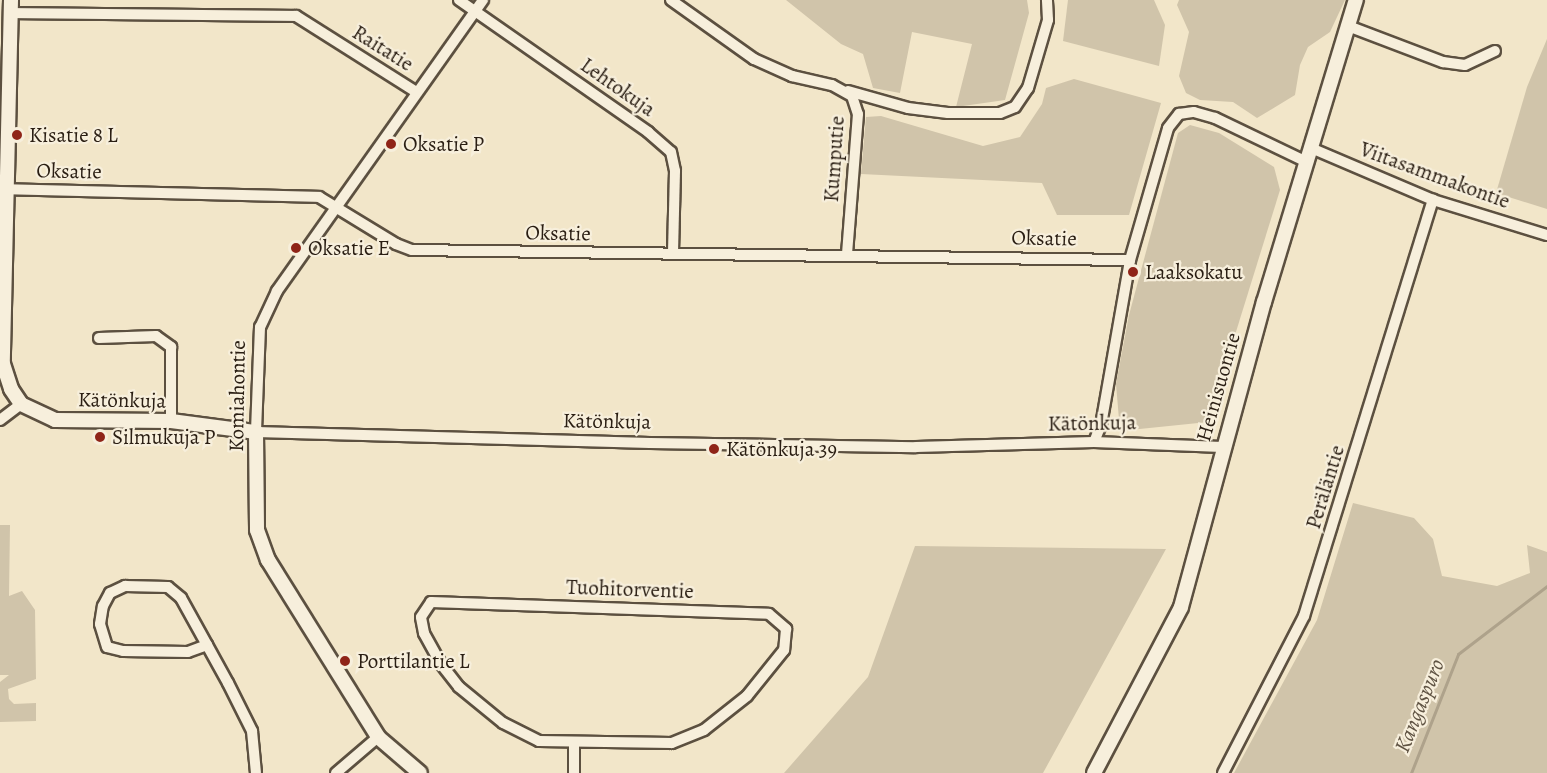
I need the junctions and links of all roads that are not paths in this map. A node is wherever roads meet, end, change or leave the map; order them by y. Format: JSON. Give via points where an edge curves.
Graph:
{"nodes":[{"id":1,"x":459,"y":0,"type":"edge"},
{"id":2,"x":483,"y":0,"type":"edge"},
{"id":3,"x":671,"y":0,"type":"edge"},
{"id":4,"x":1047,"y":0,"type":"edge"},
{"id":5,"x":1356,"y":0,"type":"edge"},
{"id":6,"x":11,"y":6,"type":"edge"},
{"id":7,"x":475,"y":11,"type":"junction"},
{"id":8,"x":1348,"y":26,"type":"junction"},
{"id":9,"x":1495,"y":51,"type":"dead end"},
{"id":10,"x":845,"y":90,"type":"junction"},
{"id":11,"x":416,"y":92,"type":"junction"},
{"id":12,"x":1309,"y":155,"type":"junction"},
{"id":13,"x":3,"y":189,"type":"edge"},
{"id":14,"x":1433,"y":200,"type":"junction"},
{"id":15,"x":339,"y":206,"type":"junction"},
{"id":16,"x":1547,"y":235,"type":"edge"},
{"id":17,"x":673,"y":252,"type":"junction"},
{"id":18,"x":847,"y":254,"type":"junction"},
{"id":19,"x":1130,"y":260,"type":"junction"},
{"id":20,"x":99,"y":338,"type":"dead end"},
{"id":21,"x":21,"y":404,"type":"junction"},
{"id":22,"x":0,"y":420,"type":"edge"},
{"id":23,"x":171,"y":421,"type":"junction"},
{"id":24,"x":256,"y":432,"type":"junction"},
{"id":25,"x":1094,"y":441,"type":"junction"},
{"id":26,"x":1222,"y":447,"type":"junction"},
{"id":27,"x":207,"y":645,"type":"junction"},
{"id":28,"x":378,"y":737,"type":"junction"},
{"id":29,"x":574,"y":742,"type":"junction"},
{"id":30,"x":256,"y":773,"type":"edge"},
{"id":31,"x":336,"y":773,"type":"edge"},
{"id":32,"x":420,"y":773,"type":"edge"},
{"id":33,"x":574,"y":773,"type":"edge"},
{"id":34,"x":1094,"y":773,"type":"edge"},
{"id":35,"x":1223,"y":773,"type":"edge"}],
"edges":[{"from":1,"to":7,"type":"street","name":"Lehtokuja"},
{"from":2,"to":7,"type":"street","name":"Komiahontie"},
{"from":3,"to":10,"type":"street","name":"Kumputie","via":[[754,59],[792,76]]},
{"from":4,"to":10,"type":"street","via":[[1048,20],[1028,88],[1016,107],[1000,113],[948,113],[908,108]]},
{"from":5,"to":8,"type":"street","name":"Heinisuontie"},
{"from":6,"to":11,"type":"street","name":"Raitatie","via":[[296,16]]},
{"from":6,"to":13,"type":"street"},
{"from":7,"to":11,"type":"street","name":"Komiahontie"},
{"from":7,"to":17,"type":"street","name":"Lehtokuja","via":[[671,152],[675,171]]},
{"from":8,"to":9,"type":"street","via":[[1443,62],[1465,65]]},
{"from":8,"to":12,"type":"street","name":"Heinisuontie"},
{"from":10,"to":18,"type":"street","name":"Kumputie","via":[[857,104],[858,114]]},
{"from":11,"to":15,"type":"street","name":"Komiahontie"},
{"from":12,"to":14,"type":"street","name":"Viitasammakontie"},
{"from":12,"to":19,"type":"street","via":[[1215,118],[1194,112],[1179,114],[1168,128]]},
{"from":12,"to":26,"type":"street","name":"Heinisuontie"},
{"from":13,"to":15,"type":"street","name":"Oksatie","via":[[319,197]]},
{"from":13,"to":21,"type":"street","via":[[3,364]]},
{"from":14,"to":16,"type":"street","name":"Viitasammakontie"},
{"from":14,"to":35,"type":"street","name":"Peräläntie","via":[[1304,616]]},
{"from":15,"to":17,"type":"street","name":"Oksatie","via":[[396,244],[412,250]]},
{"from":15,"to":24,"type":"street","name":"Komiahontie","via":[[277,291],[260,327]]},
{"from":17,"to":18,"type":"street","name":"Oksatie"},
{"from":18,"to":19,"type":"street","name":"Oksatie"},
{"from":19,"to":25,"type":"street","via":[[1101,424]]},
{"from":20,"to":23,"type":"street","via":[[156,336],[171,347]]},
{"from":21,"to":22,"type":"street"},
{"from":21,"to":23,"type":"street","name":"Kätönkuja","via":[[56,420]]},
{"from":23,"to":24,"type":"street","name":"Kätönkuja"},
{"from":24,"to":25,"type":"street","name":"Kätönkuja","via":[[362,438],[916,447]]},
{"from":24,"to":28,"type":"street","name":"Komiahontie","via":[[257,530],[268,560]]},
{"from":25,"to":26,"type":"street","name":"Kätönkuja"},
{"from":26,"to":34,"type":"street","name":"Heinisuontie","via":[[1181,607]]},
{"from":27,"to":27,"type":"street","via":[[188,652],[123,651],[107,647],[100,624],[103,606],[110,593],[125,586],[168,587],[181,598]]},
{"from":27,"to":30,"type":"street","via":[[252,731]]},
{"from":28,"to":31,"type":"street"},
{"from":28,"to":32,"type":"street","name":"Komiahontie"},
{"from":29,"to":29,"type":"street","name":"Tuohitorventie","via":[[524,736],[459,687],[424,633],[421,617],[431,602],[769,614],[786,629],[784,650],[747,696],[704,730],[672,743]]},
{"from":29,"to":33,"type":"street"}]}
